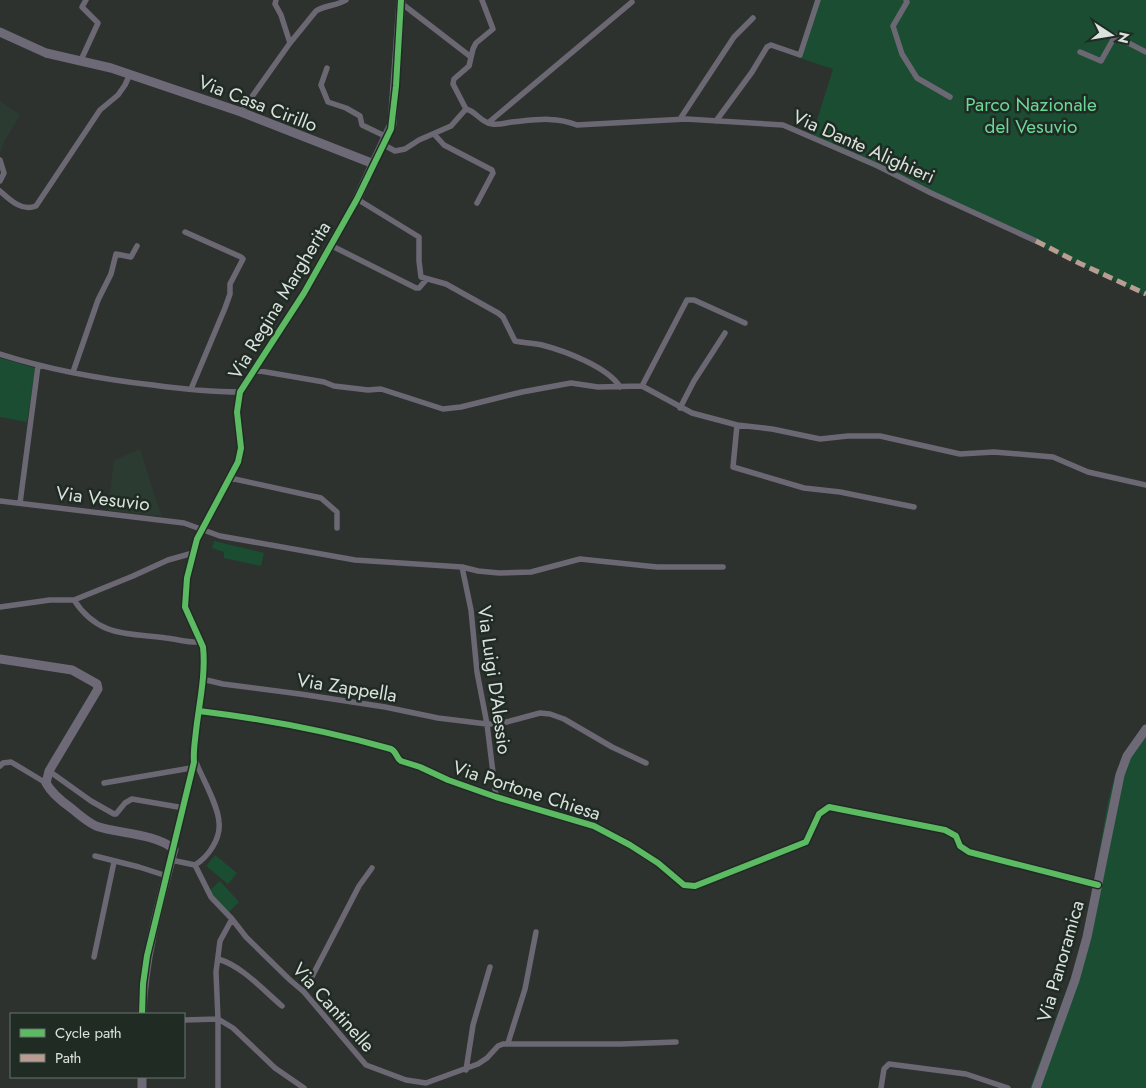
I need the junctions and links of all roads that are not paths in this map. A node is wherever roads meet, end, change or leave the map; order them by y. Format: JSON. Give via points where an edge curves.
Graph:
{"nodes":[{"id":1,"x":86,"y":0,"type":"edge"},
{"id":2,"x":276,"y":0,"type":"edge"},
{"id":3,"x":346,"y":0,"type":"edge"},
{"id":4,"x":482,"y":0,"type":"edge"},
{"id":5,"x":818,"y":0,"type":"edge"},
{"id":6,"x":906,"y":0,"type":"edge"},
{"id":7,"x":399,"y":1,"type":"edge"},
{"id":8,"x":632,"y":2,"type":"dead end"},
{"id":9,"x":753,"y":18,"type":"dead end"},
{"id":10,"x":0,"y":32,"type":"edge"},
{"id":11,"x":290,"y":43,"type":"junction"},
{"id":12,"x":1080,"y":52,"type":"dead end"},
{"id":13,"x":1146,"y":52,"type":"edge"},
{"id":14,"x":470,"y":57,"type":"junction"},
{"id":15,"x":81,"y":60,"type":"junction"},
{"id":16,"x":328,"y":68,"type":"dead end"},
{"id":17,"x":130,"y":74,"type":"junction"},
{"id":18,"x":950,"y":97,"type":"dead end"},
{"id":19,"x":466,"y":109,"type":"junction"},
{"id":20,"x":241,"y":112,"type":"junction"},
{"id":21,"x":680,"y":119,"type":"junction"},
{"id":22,"x":716,"y":121,"type":"junction"},
{"id":23,"x":488,"y":123,"type":"junction"},
{"id":24,"x":434,"y":134,"type":"junction"},
{"id":25,"x":385,"y":141,"type":"junction"},
{"id":26,"x":0,"y":160,"type":"edge"},
{"id":27,"x":374,"y":164,"type":"junction"},
{"id":28,"x":0,"y":181,"type":"edge"},
{"id":29,"x":0,"y":191,"type":"edge"},
{"id":30,"x":356,"y":199,"type":"junction"},
{"id":31,"x":477,"y":203,"type":"dead end"},
{"id":32,"x":185,"y":232,"type":"dead end"},
{"id":33,"x":1036,"y":241,"type":"dead end"},
{"id":34,"x":330,"y":245,"type":"junction"},
{"id":35,"x":137,"y":246,"type":"dead end"},
{"id":36,"x":426,"y":280,"type":"junction"},
{"id":37,"x":745,"y":323,"type":"dead end"},
{"id":38,"x":725,"y":333,"type":"dead end"},
{"id":39,"x":0,"y":354,"type":"edge"},
{"id":40,"x":38,"y":366,"type":"junction"},
{"id":41,"x":254,"y":370,"type":"junction"},
{"id":42,"x":73,"y":372,"type":"junction"},
{"id":43,"x":642,"y":386,"type":"junction"},
{"id":44,"x":620,"y":387,"type":"junction"},
{"id":45,"x":191,"y":389,"type":"junction"},
{"id":46,"x":240,"y":392,"type":"junction"},
{"id":47,"x":680,"y":408,"type":"junction"},
{"id":48,"x":737,"y":425,"type":"junction"},
{"id":49,"x":230,"y":478,"type":"junction"},
{"id":50,"x":1146,"y":485,"type":"edge"},
{"id":51,"x":0,"y":501,"type":"edge"},
{"id":52,"x":20,"y":504,"type":"junction"},
{"id":53,"x":914,"y":507,"type":"dead end"},
{"id":54,"x":337,"y":528,"type":"dead end"},
{"id":55,"x":201,"y":530,"type":"junction"},
{"id":56,"x":192,"y":553,"type":"junction"},
{"id":57,"x":462,"y":567,"type":"junction"},
{"id":58,"x":723,"y":567,"type":"dead end"},
{"id":59,"x":74,"y":600,"type":"junction"},
{"id":60,"x":0,"y":607,"type":"edge"},
{"id":61,"x":200,"y":642,"type":"junction"},
{"id":62,"x":0,"y":659,"type":"edge"},
{"id":63,"x":202,"y":680,"type":"junction"},
{"id":64,"x":199,"y":710,"type":"junction"},
{"id":65,"x":488,"y":724,"type":"junction"},
{"id":66,"x":1146,"y":729,"type":"edge"},
{"id":67,"x":646,"y":763,"type":"dead end"},
{"id":68,"x":193,"y":765,"type":"junction"},
{"id":69,"x":0,"y":766,"type":"edge"},
{"id":70,"x":49,"y":771,"type":"junction"},
{"id":71,"x":104,"y":783,"type":"dead end"},
{"id":72,"x":46,"y":784,"type":"junction"},
{"id":73,"x":496,"y":797,"type":"junction"},
{"id":74,"x":184,"y":808,"type":"junction"},
{"id":75,"x":174,"y":849,"type":"junction"},
{"id":76,"x":95,"y":856,"type":"dead end"},
{"id":77,"x":171,"y":860,"type":"junction"},
{"id":78,"x":114,"y":862,"type":"junction"},
{"id":79,"x":195,"y":865,"type":"junction"},
{"id":80,"x":372,"y":868,"type":"dead end"},
{"id":81,"x":167,"y":876,"type":"junction"},
{"id":82,"x":1098,"y":885,"type":"junction"},
{"id":83,"x":232,"y":919,"type":"junction"},
{"id":84,"x":536,"y":932,"type":"dead end"},
{"id":85,"x":94,"y":957,"type":"dead end"},
{"id":86,"x":218,"y":959,"type":"junction"},
{"id":87,"x":490,"y":968,"type":"dead end"},
{"id":88,"x":304,"y":992,"type":"junction"},
{"id":89,"x":282,"y":1006,"type":"dead end"},
{"id":90,"x":142,"y":1013,"type":"edge"},
{"id":91,"x":218,"y":1019,"type":"junction"},
{"id":92,"x":185,"y":1020,"type":"edge"},
{"id":93,"x":676,"y":1042,"type":"dead end"},
{"id":94,"x":508,"y":1043,"type":"junction"},
{"id":95,"x":466,"y":1070,"type":"junction"},
{"id":96,"x":218,"y":1088,"type":"edge"},
{"id":97,"x":304,"y":1088,"type":"edge"},
{"id":98,"x":881,"y":1088,"type":"edge"},
{"id":99,"x":1008,"y":1088,"type":"edge"},
{"id":100,"x":1036,"y":1088,"type":"edge"}],
"edges":[{"from":1,"to":15,"type":"street","via":[[82,7],[98,23]]},
{"from":2,"to":11,"type":"street"},
{"from":3,"to":11,"type":"street","via":[[320,8]]},
{"from":4,"to":14,"type":"street","via":[[493,28],[479,40]]},
{"from":5,"to":22,"type":"street","via":[[800,55],[770,45],[767,47]]},
{"from":6,"to":18,"type":"street","via":[[893,26],[902,54],[917,78]]},
{"from":7,"to":14,"type":"street"},
{"from":7,"to":25,"type":"street","name":"Via Regina Margherita","via":[[392,124]]},
{"from":8,"to":23,"type":"street"},
{"from":9,"to":21,"type":"street","via":[[734,37]]},
{"from":10,"to":15,"type":"street","name":"Via Casa Cirillo","via":[[46,53]]},
{"from":11,"to":20,"type":"street"},
{"from":12,"to":13,"type":"street","via":[[1101,62],[1115,36]]},
{"from":14,"to":19,"type":"street","via":[[469,66],[454,79],[453,84]]},
{"from":15,"to":17,"type":"street","name":"Via Casa Cirillo"},
{"from":16,"to":25,"type":"street","via":[[321,85],[328,102],[360,116],[362,125]]},
{"from":17,"to":20,"type":"street","name":"Via Casa Cirillo"},
{"from":17,"to":29,"type":"street","via":[[118,95],[100,110],[36,206],[18,206]]},
{"from":19,"to":23,"type":"street"},
{"from":19,"to":24,"type":"street","via":[[451,126]]},
{"from":20,"to":27,"type":"street","name":"Via Casa Cirillo"},
{"from":21,"to":22,"type":"street","name":"Via Dante Alighieri"},
{"from":21,"to":23,"type":"street","name":"Via Dante Alighieri","via":[[577,125],[550,119]]},
{"from":22,"to":33,"type":"street","name":"Via Dante Alighieri","via":[[784,125],[795,129]]},
{"from":24,"to":25,"type":"street","via":[[404,150],[396,151]]},
{"from":24,"to":31,"type":"street","via":[[444,145],[492,170]]},
{"from":25,"to":27,"type":"street","name":"Via Regina Margherita"},
{"from":26,"to":28,"type":"street","via":[[4,173]]},
{"from":27,"to":30,"type":"street","name":"Via Regina Margherita"},
{"from":30,"to":34,"type":"street","name":"Via Regina Margherita"},
{"from":30,"to":36,"type":"street","via":[[419,237],[420,275]]},
{"from":32,"to":45,"type":"street","via":[[243,259],[230,284],[225,308]]},
{"from":34,"to":36,"type":"street","via":[[416,288]]},
{"from":34,"to":41,"type":"street","name":"Via Regina Margherita"},
{"from":35,"to":42,"type":"street","via":[[131,257],[116,254]]},
{"from":36,"to":44,"type":"street","via":[[446,284],[498,313],[515,341],[544,346],[584,360],[612,377]]},
{"from":37,"to":43,"type":"street","via":[[694,300],[687,300]]},
{"from":38,"to":47,"type":"street"},
{"from":39,"to":40,"type":"street"},
{"from":40,"to":42,"type":"street"},
{"from":40,"to":52,"type":"street"},
{"from":41,"to":44,"type":"street","via":[[334,386],[381,389],[444,409],[571,383]]},
{"from":41,"to":46,"type":"street","name":"Via Regina Margherita"},
{"from":42,"to":45,"type":"street","via":[[116,381]]},
{"from":43,"to":44,"type":"street"},
{"from":43,"to":47,"type":"street"},
{"from":45,"to":46,"type":"street"},
{"from":46,"to":49,"type":"street","name":"Via Regina Margherita","via":[[237,412],[241,455]]},
{"from":47,"to":48,"type":"street"},
{"from":48,"to":50,"type":"street","via":[[820,439],[880,436],[960,454],[994,452],[1053,458],[1088,472]]},
{"from":48,"to":53,"type":"street","via":[[733,467],[804,488]]},
{"from":49,"to":54,"type":"street","via":[[321,498],[337,512]]},
{"from":49,"to":55,"type":"street","name":"Via Regina Margherita"},
{"from":51,"to":52,"type":"street","name":"Via Vesuvio"},
{"from":52,"to":55,"type":"street","name":"Via Vesuvio","via":[[184,523]]},
{"from":55,"to":56,"type":"street","name":"Via Regina Margherita"},
{"from":55,"to":57,"type":"street","name":"Via Vesuvio","via":[[355,560]]},
{"from":56,"to":59,"type":"street","via":[[167,560]]},
{"from":56,"to":61,"type":"street","name":"Via Regina Margherita","via":[[185,606]]},
{"from":57,"to":58,"type":"street","name":"Via Vesuvio","via":[[499,574],[531,572],[580,560],[657,567]]},
{"from":57,"to":65,"type":"street","name":"Via Luigi D'Alessio"},
{"from":59,"to":60,"type":"street"},
{"from":59,"to":61,"type":"street","via":[[81,612],[110,631]]},
{"from":61,"to":63,"type":"street","name":"Via Regina Margherita","via":[[204,653]]},
{"from":62,"to":70,"type":"street","via":[[72,670],[97,684],[98,689]]},
{"from":63,"to":64,"type":"street","name":"Via Regina Margherita"},
{"from":63,"to":65,"type":"street","name":"Via Zappella"},
{"from":64,"to":68,"type":"street","name":"Via Regina Margherita"},
{"from":64,"to":73,"type":"street","name":"Via Portone Chiesa","via":[[358,739],[395,751],[401,761]]},
{"from":65,"to":67,"type":"street","name":"Via Zappella","via":[[540,713],[550,714]]},
{"from":65,"to":73,"type":"street","name":"Via Luigi D'Alessio"},
{"from":66,"to":82,"type":"street","name":"Via Panoramica","via":[[1127,756],[1120,775]]},
{"from":68,"to":71,"type":"street"},
{"from":68,"to":74,"type":"street","name":"Via Regina Margherita"},
{"from":68,"to":79,"type":"street","via":[[196,762],[220,824],[210,852]]},
{"from":69,"to":72,"type":"street","via":[[11,762]]},
{"from":70,"to":72,"type":"street"},
{"from":70,"to":74,"type":"street","via":[[114,814],[132,799]]},
{"from":72,"to":75,"type":"street","via":[[94,825],[146,837]]},
{"from":73,"to":82,"type":"street","name":"Via Portone Chiesa","via":[[594,826],[658,863],[684,885],[695,886],[806,842],[819,814],[829,806],[945,830],[956,836],[960,846],[968,852]]},
{"from":74,"to":75,"type":"street","name":"Via Regina Margherita"},
{"from":75,"to":77,"type":"street","name":"Via Regina Margherita"},
{"from":76,"to":78,"type":"street"},
{"from":77,"to":79,"type":"street"},
{"from":77,"to":81,"type":"street","name":"Via Regina Margherita"},
{"from":78,"to":81,"type":"street"},
{"from":78,"to":85,"type":"street"},
{"from":79,"to":83,"type":"street","name":"Via Cantinelle","via":[[211,897]]},
{"from":80,"to":88,"type":"street","via":[[359,886]]},
{"from":81,"to":90,"type":"street","name":"Via Regina Margherita","via":[[145,970]]},
{"from":82,"to":100,"type":"street","name":"Via Panoramica","via":[[1075,980]]},
{"from":83,"to":86,"type":"street","via":[[220,941]]},
{"from":83,"to":88,"type":"street","name":"Via Cantinelle","via":[[246,937]]},
{"from":84,"to":94,"type":"street","via":[[525,989]]},
{"from":86,"to":89,"type":"street","via":[[228,962],[250,978]]},
{"from":86,"to":91,"type":"street"},
{"from":87,"to":95,"type":"street","via":[[473,1025]]},
{"from":88,"to":95,"type":"street","name":"Via Cantinelle","via":[[366,1065],[422,1084]]},
{"from":91,"to":92,"type":"street"},
{"from":91,"to":96,"type":"street"},
{"from":91,"to":97,"type":"street","via":[[233,1028],[275,1068]]},
{"from":93,"to":94,"type":"street"},
{"from":94,"to":95,"type":"street","name":"Via Cantinelle","via":[[498,1046],[487,1058]]},
{"from":98,"to":99,"type":"street","via":[[884,1069],[889,1064],[966,1074]]}]}
